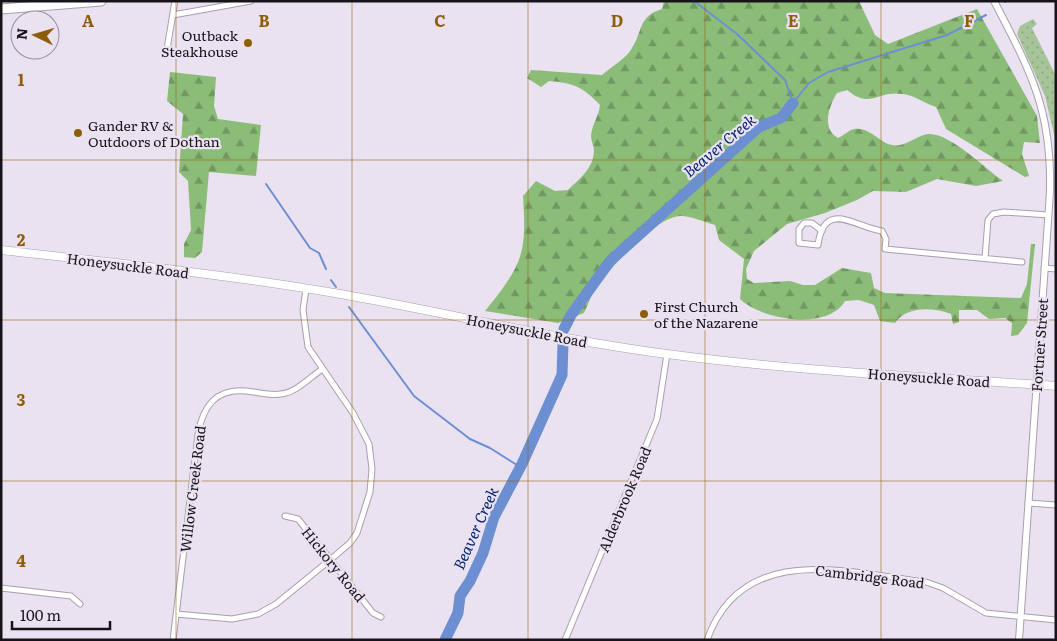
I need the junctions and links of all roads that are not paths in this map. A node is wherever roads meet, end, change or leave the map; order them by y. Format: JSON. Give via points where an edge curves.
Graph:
{"nodes":[{"id":1,"x":101,"y":1,"type":"edge"},
{"id":2,"x":175,"y":1,"type":"edge"},
{"id":3,"x":251,"y":1,"type":"edge"},
{"id":4,"x":994,"y":1,"type":"edge"},
{"id":5,"x":1,"y":9,"type":"edge"},
{"id":6,"x":173,"y":15,"type":"junction"},
{"id":7,"x":167,"y":48,"type":"dead end"},
{"id":8,"x":1048,"y":215,"type":"junction"},
{"id":9,"x":822,"y":231,"type":"junction"},
{"id":10,"x":1,"y":250,"type":"edge"},
{"id":11,"x":985,"y":258,"type":"junction"},
{"id":12,"x":1022,"y":262,"type":"dead end"},
{"id":13,"x":1044,"y":268,"type":"junction"},
{"id":14,"x":1056,"y":269,"type":"edge"},
{"id":15,"x":306,"y":289,"type":"junction"},
{"id":16,"x":667,"y":354,"type":"junction"},
{"id":17,"x":321,"y":370,"type":"junction"},
{"id":18,"x":1036,"y":385,"type":"junction"},
{"id":19,"x":1056,"y":386,"type":"edge"},
{"id":20,"x":1028,"y":503,"type":"junction"},
{"id":21,"x":1056,"y":505,"type":"edge"},
{"id":22,"x":285,"y":516,"type":"dead end"},
{"id":23,"x":330,"y":560,"type":"junction"},
{"id":24,"x":1,"y":588,"type":"edge"},
{"id":25,"x":80,"y":604,"type":"dead end"},
{"id":26,"x":176,"y":614,"type":"junction"},
{"id":27,"x":380,"y":617,"type":"dead end"},
{"id":28,"x":1020,"y":618,"type":"junction"},
{"id":29,"x":1056,"y":620,"type":"edge"},
{"id":30,"x":173,"y":640,"type":"edge"},
{"id":31,"x":565,"y":640,"type":"edge"},
{"id":32,"x":707,"y":640,"type":"edge"},
{"id":33,"x":1019,"y":640,"type":"edge"}],
"edges":[{"from":1,"to":5,"type":"highway"},
{"from":2,"to":6,"type":"street"},
{"from":3,"to":6,"type":"street"},
{"from":4,"to":8,"type":"street","name":"Fortner Street","via":[[1028,66],[1042,105],[1050,153]]},
{"from":6,"to":7,"type":"street"},
{"from":8,"to":11,"type":"street","via":[[993,214],[988,220]]},
{"from":8,"to":13,"type":"street","name":"Fortner Street"},
{"from":9,"to":9,"type":"street","via":[[818,244],[799,243],[799,229],[804,223],[812,223]]},
{"from":9,"to":11,"type":"street","via":[[830,220],[842,218],[882,231],[886,239],[885,249]]},
{"from":10,"to":15,"type":"main road","name":"Honeysuckle Road"},
{"from":11,"to":12,"type":"street"},
{"from":13,"to":14,"type":"street"},
{"from":13,"to":18,"type":"street","name":"Fortner Street"},
{"from":15,"to":16,"type":"main road","name":"Honeysuckle Road"},
{"from":15,"to":17,"type":"street","via":[[303,310],[305,339]]},
{"from":16,"to":18,"type":"main road","name":"Honeysuckle Road","via":[[754,364]]},
{"from":16,"to":31,"type":"street","name":"Alderbrook Road","via":[[657,418]]},
{"from":17,"to":23,"type":"street","via":[[362,429],[369,444],[372,469],[367,506],[356,533],[350,543]]},
{"from":17,"to":26,"type":"street","name":"Willow Creek Road","via":[[288,393],[238,390],[223,393],[215,397],[203,412]]},
{"from":18,"to":19,"type":"main road","name":"Honeysuckle Road"},
{"from":18,"to":20,"type":"street","name":"Fortner Street"},
{"from":20,"to":21,"type":"street"},
{"from":20,"to":28,"type":"street","name":"Fortner Street"},
{"from":22,"to":23,"type":"street","name":"Hickory Road","via":[[298,519]]},
{"from":23,"to":26,"type":"street","via":[[276,604],[250,617],[232,619]]},
{"from":23,"to":27,"type":"street","name":"Hickory Road","via":[[373,613]]},
{"from":24,"to":25,"type":"street","via":[[71,596]]},
{"from":26,"to":30,"type":"street","name":"Willow Creek Road"},
{"from":28,"to":29,"type":"street","name":"Cambridge Road"},
{"from":28,"to":32,"type":"street","name":"Cambridge Road","via":[[978,610],[950,591],[926,582],[826,569],[795,569],[771,575],[747,588],[723,610]]},
{"from":28,"to":33,"type":"street","name":"Fortner Street"}]}
